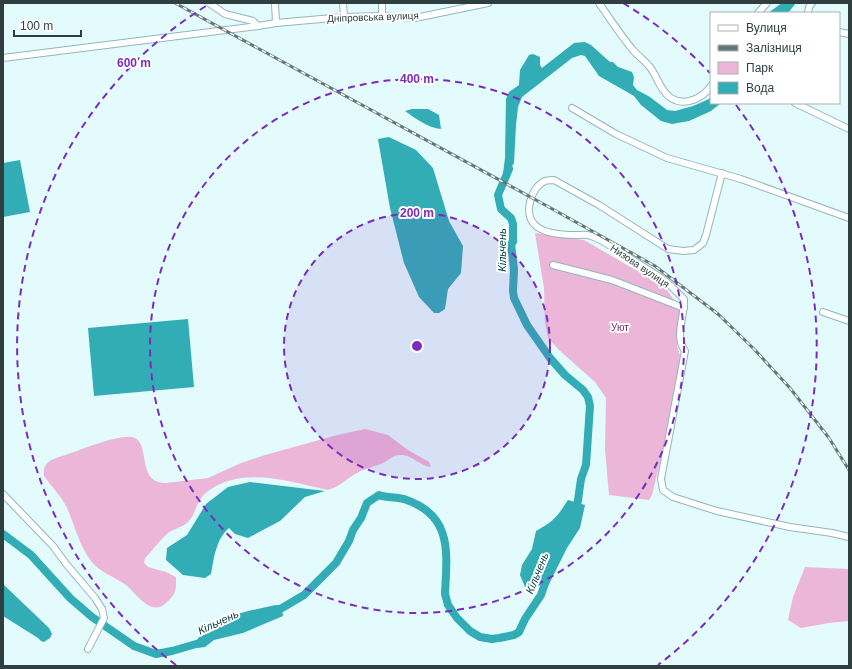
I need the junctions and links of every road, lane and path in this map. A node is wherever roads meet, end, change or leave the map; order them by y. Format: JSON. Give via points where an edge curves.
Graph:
{"nodes":[{"id":1,"x":209,"y":3,"type":"edge"},
{"id":2,"x":275,"y":3,"type":"edge"},
{"id":3,"x":343,"y":3,"type":"edge"},
{"id":4,"x":382,"y":3,"type":"edge"},
{"id":5,"x":488,"y":3,"type":"edge"},
{"id":6,"x":599,"y":3,"type":"edge"},
{"id":7,"x":767,"y":3,"type":"edge"},
{"id":8,"x":759,"y":12,"type":"edge"},
{"id":9,"x":382,"y":16,"type":"junction"},
{"id":10,"x":344,"y":17,"type":"junction"},
{"id":11,"x":276,"y":23,"type":"junction"},
{"id":12,"x":258,"y":26,"type":"junction"},
{"id":13,"x":3,"y":58,"type":"edge"},
{"id":14,"x":710,"y":87,"type":"edge"},
{"id":15,"x":797,"y":104,"type":"edge"},
{"id":16,"x":572,"y":108,"type":"dead end"},
{"id":17,"x":849,"y":129,"type":"edge"},
{"id":18,"x":722,"y":173,"type":"junction"},
{"id":19,"x":849,"y":218,"type":"edge"},
{"id":20,"x":553,"y":265,"type":"dead end"},
{"id":21,"x":684,"y":308,"type":"junction"},
{"id":22,"x":823,"y":312,"type":"dead end"},
{"id":23,"x":849,"y":321,"type":"edge"},
{"id":24,"x":3,"y":494,"type":"edge"},
{"id":25,"x":849,"y":537,"type":"edge"},
{"id":26,"x":88,"y":649,"type":"dead end"}],
"edges":[{"from":1,"to":12,"type":"street","via":[[225,14],[253,21]]},
{"from":2,"to":11,"type":"street"},
{"from":3,"to":10,"type":"street"},
{"from":4,"to":9,"type":"street"},
{"from":5,"to":9,"type":"street","name":"Дніпровська вулиця","via":[[415,18]]},
{"from":6,"to":14,"type":"street","via":[[671,98],[691,101]]},
{"from":7,"to":8,"type":"street"},
{"from":9,"to":10,"type":"street","name":"Дніпровська вулиця"},
{"from":10,"to":11,"type":"street","name":"Дніпровська вулиця"},
{"from":11,"to":12,"type":"street","name":"Дніпровська вулиця"},
{"from":12,"to":13,"type":"street","name":"Дніпровська вулиця"},
{"from":15,"to":17,"type":"street"},
{"from":16,"to":18,"type":"street","via":[[616,134],[667,158]]},
{"from":18,"to":19,"type":"street"},
{"from":18,"to":21,"type":"street","name":"Низова вулиця","via":[[706,235],[703,243],[694,250],[668,249],[600,205],[554,180],[546,180],[539,185],[530,202],[530,218],[540,229],[548,233],[592,236],[665,281],[684,299]]},
{"from":20,"to":21,"type":"street","via":[[612,280]]},
{"from":21,"to":25,"type":"street","via":[[679,337],[685,351],[660,479],[662,490],[673,497],[717,511]]},
{"from":22,"to":23,"type":"street"},
{"from":24,"to":26,"type":"street","via":[[53,546],[102,609],[104,618]]}]}
